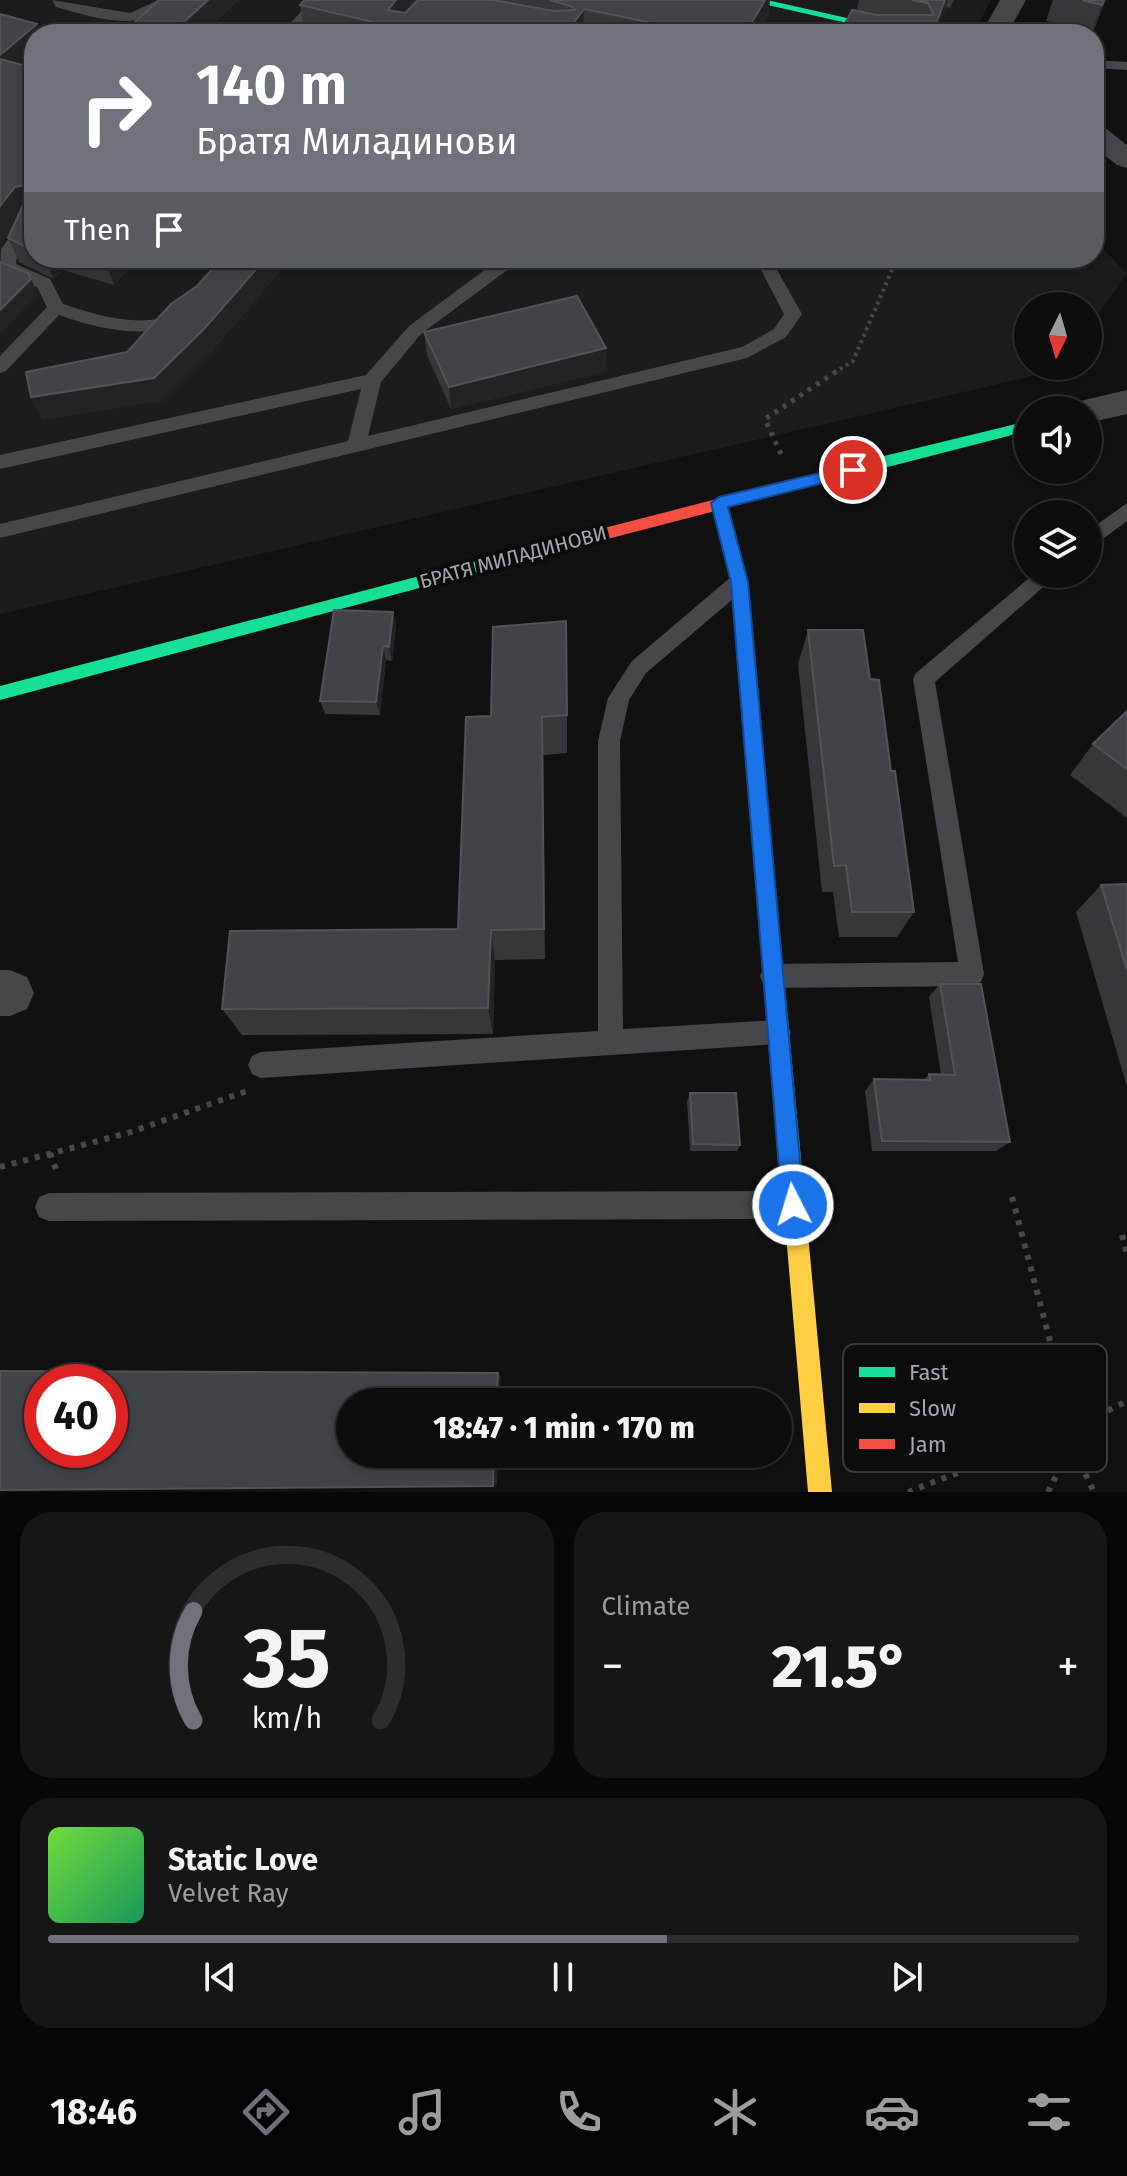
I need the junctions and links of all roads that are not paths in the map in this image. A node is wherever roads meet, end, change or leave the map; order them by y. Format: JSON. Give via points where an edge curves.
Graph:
{"nodes":[{"id":1,"x":59,"y":0,"type":"edge"},
{"id":2,"x":168,"y":0,"type":"edge"},
{"id":3,"x":320,"y":0,"type":"edge"},
{"id":4,"x":751,"y":0,"type":"edge"},
{"id":5,"x":1013,"y":0,"type":"edge"},
{"id":6,"x":297,"y":24,"type":"edge"},
{"id":7,"x":865,"y":24,"type":"edge"},
{"id":8,"x":1000,"y":24,"type":"edge"},
{"id":9,"x":1104,"y":65,"type":"edge"},
{"id":10,"x":1127,"y":66,"type":"edge"},
{"id":11,"x":1104,"y":141,"type":"edge"},
{"id":12,"x":1127,"y":159,"type":"edge"},
{"id":13,"x":24,"y":230,"type":"edge"},
{"id":14,"x":499,"y":268,"type":"edge"},
{"id":15,"x":768,"y":268,"type":"edge"},
{"id":16,"x":56,"y":308,"type":"junction"},
{"id":17,"x":186,"y":311,"type":"edge"},
{"id":18,"x":0,"y":367,"type":"edge"},
{"id":19,"x":372,"y":380,"type":"junction"},
{"id":20,"x":1127,"y":402,"type":"edge"},
{"id":21,"x":1102,"y":408,"type":"edge"},
{"id":22,"x":1014,"y":430,"type":"edge"},
{"id":23,"x":356,"y":446,"type":"junction"},
{"id":24,"x":0,"y":462,"type":"edge"},
{"id":25,"x":719,"y":503,"type":"junction"},
{"id":26,"x":1127,"y":510,"type":"edge"},
{"id":27,"x":0,"y":531,"type":"edge"},
{"id":28,"x":1102,"y":531,"type":"edge"},
{"id":29,"x":739,"y":582,"type":"junction"},
{"id":30,"x":1031,"y":588,"type":"edge"},
{"id":31,"x":0,"y":693,"type":"edge"},
{"id":32,"x":772,"y":976,"type":"junction"},
{"id":33,"x":778,"y":1032,"type":"junction"},
{"id":34,"x":611,"y":1043,"type":"junction"},
{"id":35,"x":273,"y":1064,"type":"road end"},
{"id":36,"x":793,"y":1205,"type":"junction"},
{"id":37,"x":49,"y":1207,"type":"dead end"},
{"id":38,"x":820,"y":1492,"type":"edge"}],
"edges":[{"from":1,"to":2,"type":"lane","via":[[117,19],[151,15]]},
{"from":3,"to":6,"type":"lane"},
{"from":4,"to":7,"type":"street"},
{"from":5,"to":8,"type":"street"},
{"from":9,"to":10,"type":"lane"},
{"from":11,"to":12,"type":"street"},
{"from":13,"to":16,"type":"lane","via":[[9,249],[7,266],[44,283]]},
{"from":14,"to":19,"type":"lane","via":[[415,330]]},
{"from":15,"to":23,"type":"lane","via":[[793,314],[780,333],[747,352]]},
{"from":16,"to":17,"type":"lane","via":[[111,326],[138,327],[176,322]]},
{"from":16,"to":18,"type":"lane"},
{"from":19,"to":23,"type":"lane"},
{"from":19,"to":24,"type":"lane"},
{"from":20,"to":21,"type":"street"},
{"from":22,"to":25,"type":"street","name":"БРАТЯ МИЛАДИНОВИ"},
{"from":23,"to":27,"type":"lane"},
{"from":25,"to":29,"type":"street"},
{"from":25,"to":31,"type":"street","name":"БРАТЯ МИЛАДИНОВИ"},
{"from":26,"to":28,"type":"lane"},
{"from":29,"to":32,"type":"street"},
{"from":29,"to":34,"type":"lane","via":[[639,667],[619,698],[609,741]]},
{"from":30,"to":32,"type":"lane","via":[[924,679],[972,974]]},
{"from":32,"to":33,"type":"street"},
{"from":33,"to":34,"type":"lane"},
{"from":33,"to":36,"type":"street"},
{"from":34,"to":35,"type":"lane"},
{"from":36,"to":37,"type":"lane"},
{"from":36,"to":38,"type":"street"}]}
